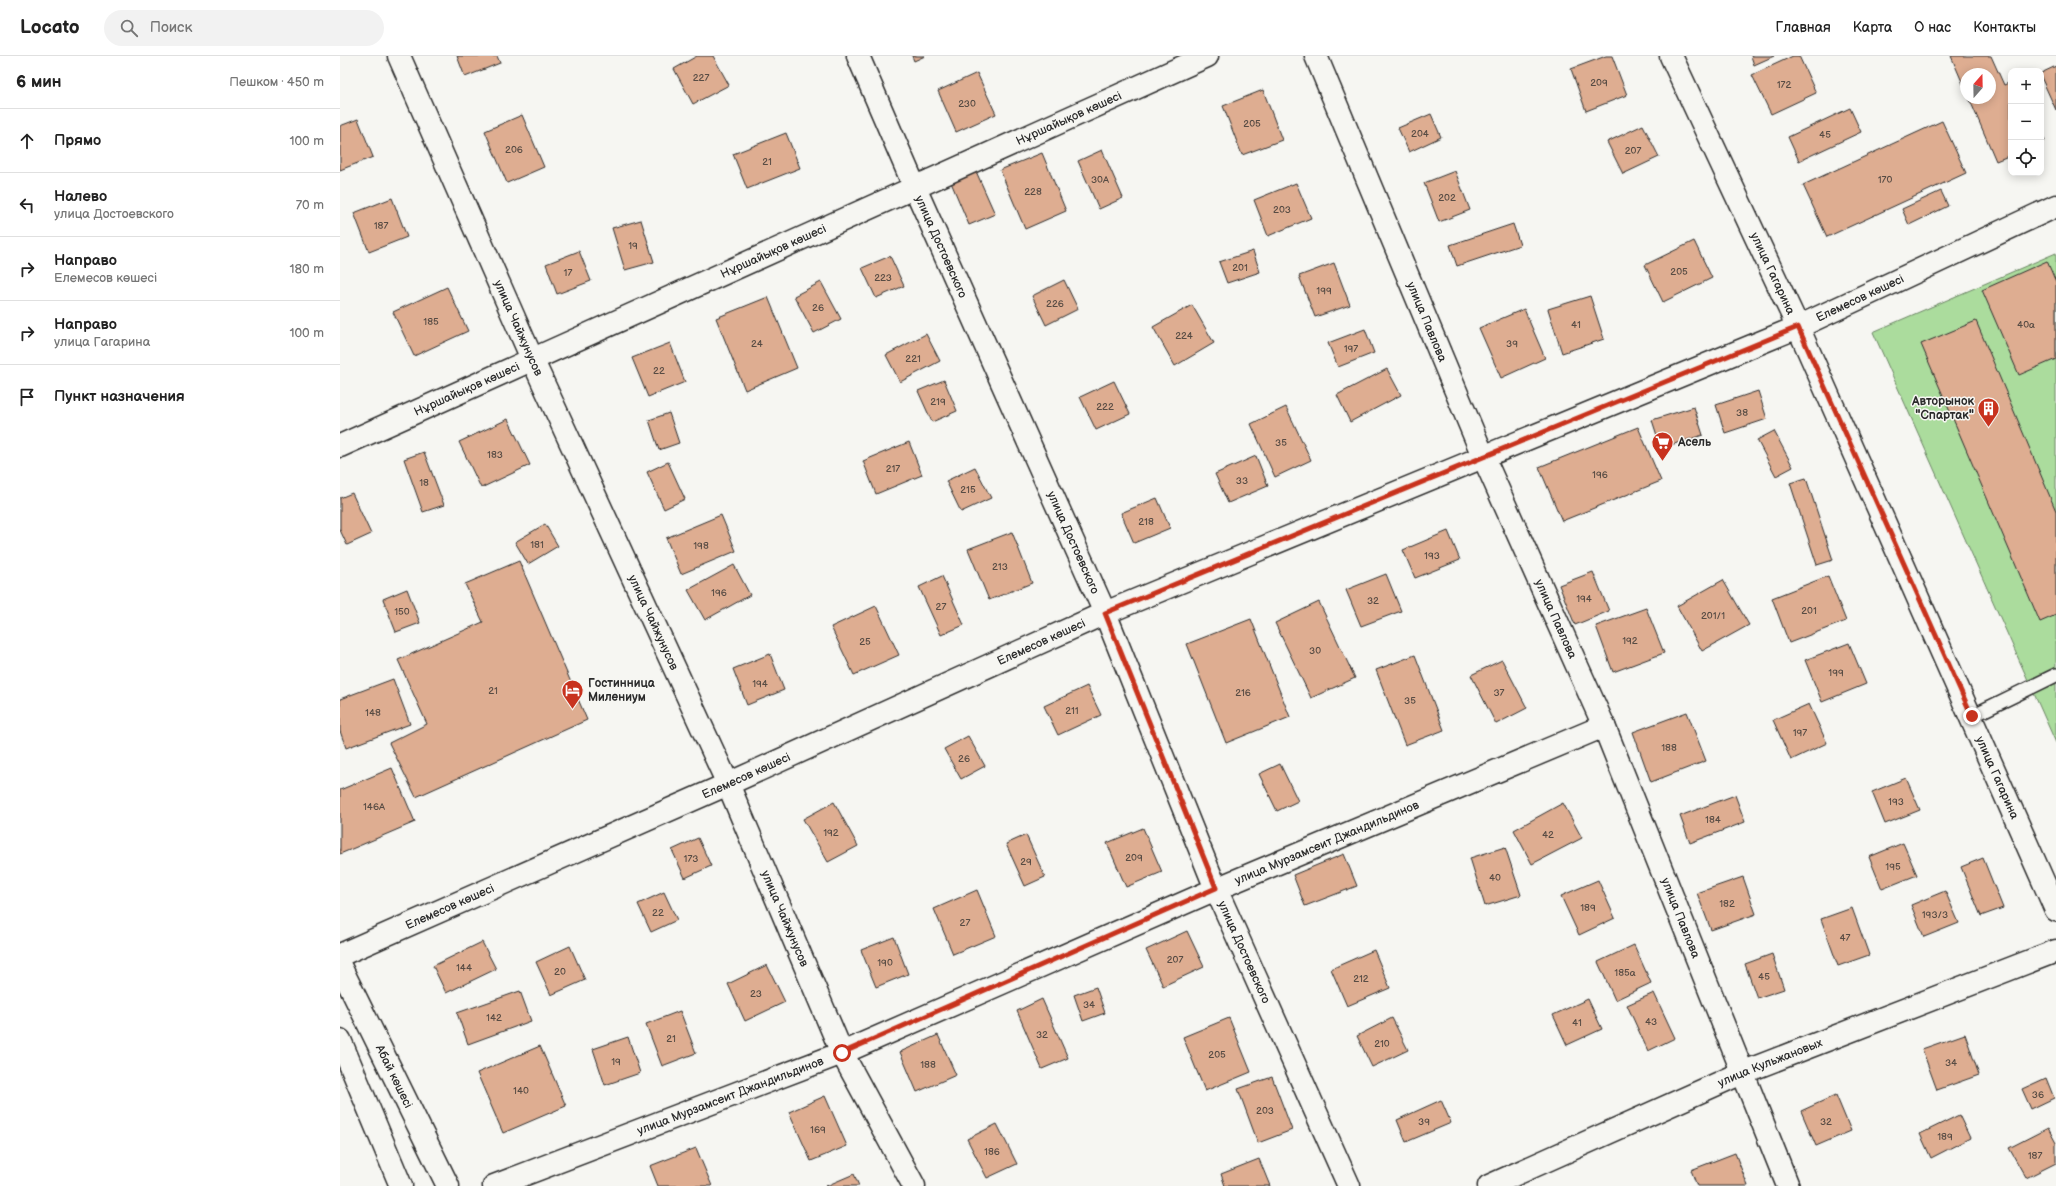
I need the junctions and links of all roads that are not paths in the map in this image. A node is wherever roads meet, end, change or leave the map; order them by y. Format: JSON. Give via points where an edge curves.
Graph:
{"nodes":[{"id":1,"x":399,"y":56,"type":"edge"},
{"id":2,"x":858,"y":56,"type":"edge"},
{"id":3,"x":1207,"y":56,"type":"edge"},
{"id":4,"x":1316,"y":56,"type":"edge"},
{"id":5,"x":1671,"y":56,"type":"edge"},
{"id":6,"x":915,"y":188,"type":"junction"},
{"id":7,"x":2056,"y":206,"type":"edge"},
{"id":8,"x":1798,"y":327,"type":"junction"},
{"id":9,"x":534,"y":361,"type":"junction"},
{"id":10,"x":340,"y":446,"type":"edge"},
{"id":11,"x":1483,"y":456,"type":"junction"},
{"id":12,"x":1105,"y":613,"type":"junction"},
{"id":13,"x":2056,"y":675,"type":"edge"},
{"id":14,"x":1972,"y":716,"type":"junction"},
{"id":15,"x":1604,"y":726,"type":"junction"},
{"id":16,"x":728,"y":784,"type":"junction"},
{"id":17,"x":1216,"y":888,"type":"junction"},
{"id":18,"x":2056,"y":910,"type":"edge"},
{"id":19,"x":2056,"y":951,"type":"edge"},
{"id":20,"x":340,"y":955,"type":"edge"},
{"id":21,"x":340,"y":966,"type":"edge"},
{"id":22,"x":340,"y":1040,"type":"edge"},
{"id":23,"x":842,"y":1053,"type":"junction"},
{"id":24,"x":1744,"y":1072,"type":"junction"},
{"id":25,"x":401,"y":1186,"type":"edge"},
{"id":26,"x":448,"y":1186,"type":"edge"},
{"id":27,"x":494,"y":1186,"type":"edge"},
{"id":28,"x":914,"y":1186,"type":"edge"},
{"id":29,"x":1349,"y":1186,"type":"edge"},
{"id":30,"x":1489,"y":1186,"type":"edge"},
{"id":31,"x":1788,"y":1186,"type":"edge"}],
"edges":[{"from":1,"to":9,"type":"street","name":"улица Чайжунусов"},
{"from":2,"to":6,"type":"street","name":"улица Достоевского"},
{"from":3,"to":6,"type":"street","name":"Нұршайықов көшесі"},
{"from":4,"to":11,"type":"street","name":"улица Павлова"},
{"from":5,"to":8,"type":"street","name":"улица Гагарина"},
{"from":6,"to":9,"type":"street","name":"Нұршайықов көшесі"},
{"from":6,"to":12,"type":"street","name":"улица Достоевского"},
{"from":7,"to":8,"type":"street","name":"Елемесов көшесі"},
{"from":8,"to":11,"type":"street","name":"Елемесов көшесі"},
{"from":8,"to":14,"type":"street","name":"улица Гагарина"},
{"from":9,"to":10,"type":"street","name":"Нұршайықов көшесі"},
{"from":9,"to":16,"type":"street","name":"улица Чайжунусов"},
{"from":11,"to":12,"type":"street","name":"Елемесов көшесі"},
{"from":11,"to":15,"type":"street","name":"улица Павлова"},
{"from":12,"to":16,"type":"street","name":"Елемесов көшесі"},
{"from":12,"to":17,"type":"street","name":"улица Достоевского"},
{"from":13,"to":14,"type":"lane"},
{"from":14,"to":18,"type":"street","name":"улица Гагарина"},
{"from":15,"to":17,"type":"street","name":"улица Мурзамсеит Джандильдинов"},
{"from":15,"to":24,"type":"street","name":"улица Павлова"},
{"from":16,"to":20,"type":"street","name":"Елемесов көшесі"},
{"from":16,"to":23,"type":"street","name":"улица Чайжунусов"},
{"from":17,"to":23,"type":"street","name":"улица Мурзамсеит Джандильдинов"},
{"from":17,"to":29,"type":"street","name":"улица Достоевского"},
{"from":19,"to":24,"type":"street","name":"улица Кульжановых"},
{"from":21,"to":26,"type":"street","name":"Абай көшесі"},
{"from":22,"to":25,"type":"street"},
{"from":23,"to":27,"type":"street","name":"улица Мурзамсеит Джандильдинов"},
{"from":23,"to":28,"type":"street","name":"улица Чайжунусов"},
{"from":24,"to":30,"type":"street","name":"улица Кульжановых"},
{"from":24,"to":31,"type":"street","name":"улица Павлова"}]}
